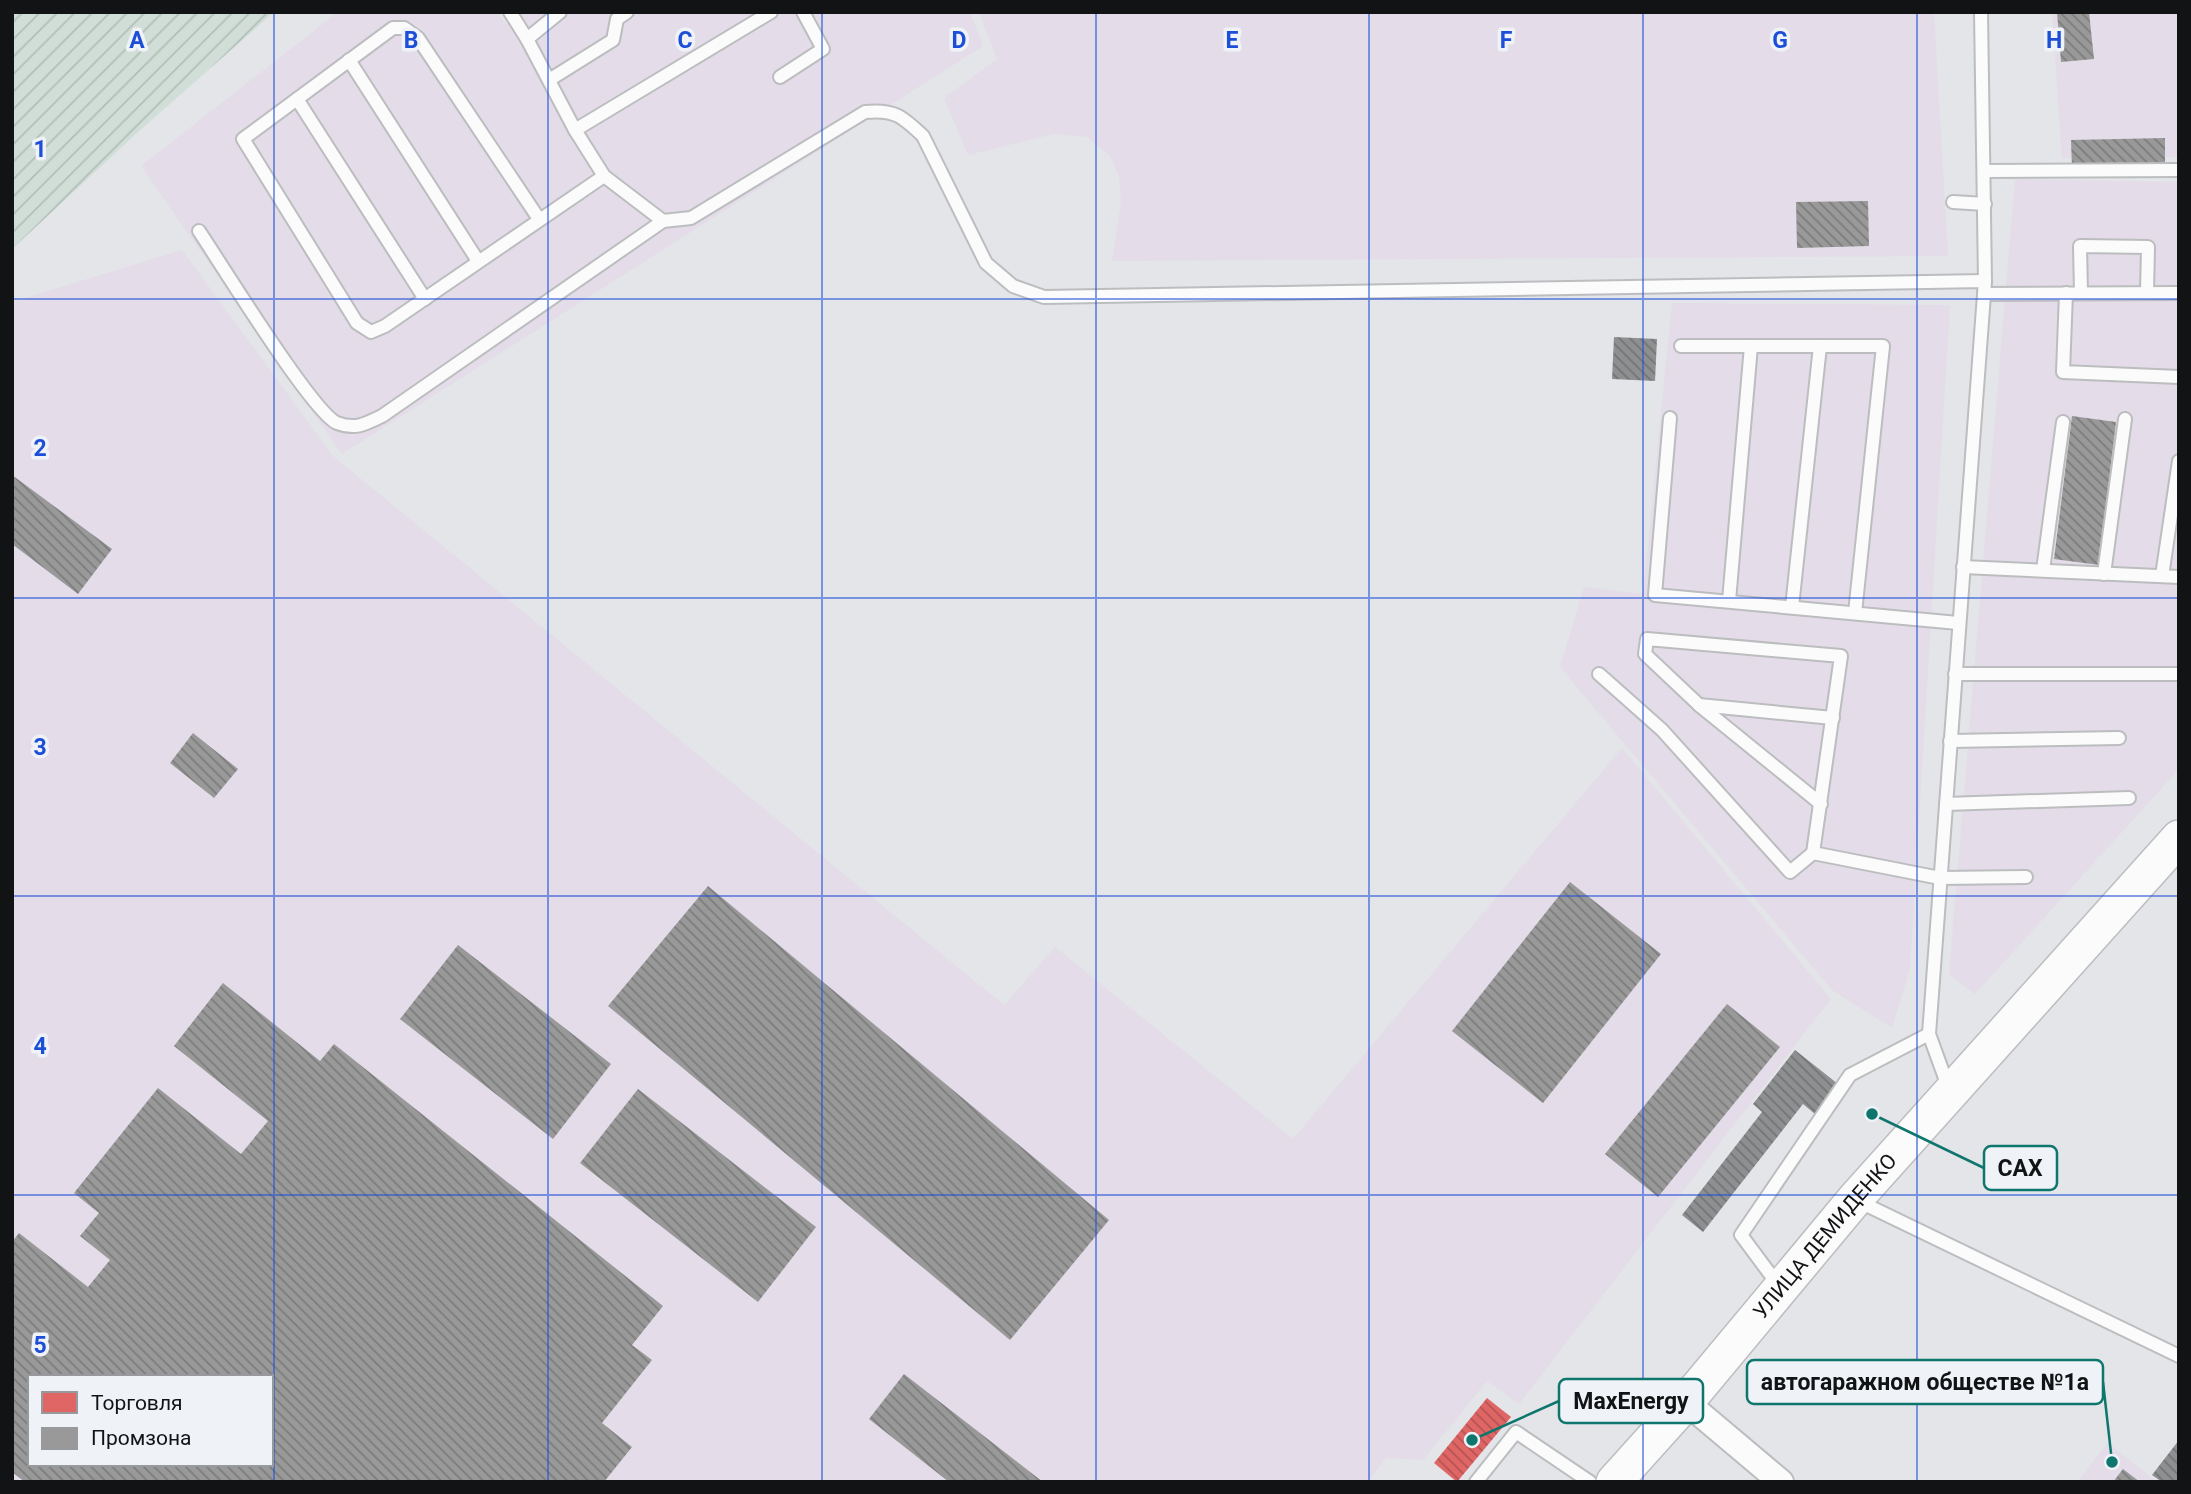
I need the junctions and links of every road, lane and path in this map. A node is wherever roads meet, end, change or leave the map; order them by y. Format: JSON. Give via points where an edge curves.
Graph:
{"nodes":[{"id":1,"x":510,"y":12,"type":"edge"},
{"id":2,"x":559,"y":12,"type":"edge"},
{"id":3,"x":627,"y":12,"type":"edge"},
{"id":4,"x":771,"y":12,"type":"edge"},
{"id":5,"x":803,"y":12,"type":"edge"},
{"id":6,"x":1981,"y":12,"type":"edge"},
{"id":7,"x":527,"y":39,"type":"junction"},
{"id":8,"x":349,"y":60,"type":"junction"},
{"id":9,"x":780,"y":77,"type":"dead end"},
{"id":10,"x":549,"y":80,"type":"junction"},
{"id":11,"x":297,"y":99,"type":"junction"},
{"id":12,"x":575,"y":130,"type":"junction"},
{"id":13,"x":2179,"y":170,"type":"edge"},
{"id":14,"x":1985,"y":171,"type":"junction"},
{"id":15,"x":604,"y":176,"type":"junction"},
{"id":16,"x":1953,"y":202,"type":"dead end"},
{"id":17,"x":1985,"y":204,"type":"junction"},
{"id":18,"x":539,"y":219,"type":"junction"},
{"id":19,"x":663,"y":220,"type":"junction"},
{"id":20,"x":199,"y":231,"type":"dead end"},
{"id":21,"x":478,"y":261,"type":"junction"},
{"id":22,"x":1984,"y":287,"type":"junction"},
{"id":23,"x":2066,"y":293,"type":"junction"},
{"id":24,"x":2081,"y":293,"type":"junction"},
{"id":25,"x":2147,"y":293,"type":"junction"},
{"id":26,"x":2179,"y":293,"type":"edge"},
{"id":27,"x":425,"y":299,"type":"junction"},
{"id":28,"x":1681,"y":346,"type":"dead end"},
{"id":29,"x":1751,"y":346,"type":"junction"},
{"id":30,"x":1820,"y":346,"type":"junction"},
{"id":31,"x":2179,"y":377,"type":"edge"},
{"id":32,"x":1670,"y":418,"type":"dead end"},
{"id":33,"x":2125,"y":419,"type":"dead end"},
{"id":34,"x":2063,"y":422,"type":"dead end"},
{"id":35,"x":2179,"y":461,"type":"edge"},
{"id":36,"x":1963,"y":566,"type":"junction"},
{"id":37,"x":2043,"y":570,"type":"junction"},
{"id":38,"x":2104,"y":574,"type":"junction"},
{"id":39,"x":2162,"y":576,"type":"junction"},
{"id":40,"x":2179,"y":577,"type":"edge"},
{"id":41,"x":1729,"y":601,"type":"junction"},
{"id":42,"x":1792,"y":607,"type":"junction"},
{"id":43,"x":1855,"y":613,"type":"junction"},
{"id":44,"x":1958,"y":623,"type":"junction"},
{"id":45,"x":1599,"y":674,"type":"dead end"},
{"id":46,"x":1955,"y":674,"type":"junction"},
{"id":47,"x":2179,"y":674,"type":"edge"},
{"id":48,"x":1699,"y":705,"type":"junction"},
{"id":49,"x":1833,"y":718,"type":"junction"},
{"id":50,"x":2119,"y":738,"type":"dead end"},
{"id":51,"x":1950,"y":741,"type":"junction"},
{"id":52,"x":2129,"y":798,"type":"dead end"},
{"id":53,"x":1821,"y":804,"type":"junction"},
{"id":54,"x":1946,"y":804,"type":"junction"},
{"id":55,"x":2179,"y":838,"type":"edge"},
{"id":56,"x":1814,"y":853,"type":"junction"},
{"id":57,"x":2026,"y":877,"type":"dead end"},
{"id":58,"x":1940,"y":878,"type":"junction"},
{"id":59,"x":1929,"y":1034,"type":"junction"},
{"id":60,"x":1950,"y":1093,"type":"junction"},
{"id":61,"x":1855,"y":1199,"type":"junction"},
{"id":62,"x":1781,"y":1288,"type":"junction"},
{"id":63,"x":2179,"y":1356,"type":"edge"},
{"id":64,"x":1686,"y":1402,"type":"junction"},
{"id":65,"x":1476,"y":1482,"type":"edge"},
{"id":66,"x":1590,"y":1482,"type":"edge"},
{"id":67,"x":1614,"y":1482,"type":"edge"},
{"id":68,"x":1781,"y":1482,"type":"edge"}],
"edges":[{"from":1,"to":7,"type":"lane"},
{"from":2,"to":7,"type":"lane"},
{"from":3,"to":10,"type":"lane","via":[[617,19],[613,40]]},
{"from":4,"to":12,"type":"lane"},
{"from":5,"to":9,"type":"lane","via":[[823,49]]},
{"from":6,"to":14,"type":"lane"},
{"from":7,"to":10,"type":"lane"},
{"from":8,"to":11,"type":"lane"},
{"from":8,"to":18,"type":"lane","via":[[393,28],[404,28],[418,38]]},
{"from":8,"to":21,"type":"lane"},
{"from":10,"to":12,"type":"lane"},
{"from":11,"to":27,"type":"lane"},
{"from":11,"to":27,"type":"lane","via":[[243,139],[356,323],[371,332]]},
{"from":12,"to":15,"type":"lane"},
{"from":13,"to":14,"type":"lane"},
{"from":14,"to":17,"type":"lane"},
{"from":15,"to":18,"type":"lane"},
{"from":15,"to":19,"type":"lane"},
{"from":16,"to":17,"type":"lane"},
{"from":17,"to":22,"type":"lane"},
{"from":18,"to":21,"type":"lane"},
{"from":19,"to":20,"type":"lane","via":[[383,416],[357,428],[335,422],[311,398]]},
{"from":19,"to":22,"type":"lane","via":[[691,218],[864,112],[887,110],[923,136],[985,263],[1013,286],[1044,297]]},
{"from":21,"to":27,"type":"lane"},
{"from":22,"to":23,"type":"lane"},
{"from":22,"to":36,"type":"lane"},
{"from":23,"to":24,"type":"lane"},
{"from":23,"to":31,"type":"lane","via":[[2063,372]]},
{"from":24,"to":25,"type":"lane"},
{"from":24,"to":25,"type":"lane","via":[[2080,246],[2148,247]]},
{"from":25,"to":26,"type":"lane"},
{"from":28,"to":29,"type":"lane"},
{"from":29,"to":30,"type":"lane"},
{"from":29,"to":41,"type":"lane"},
{"from":30,"to":42,"type":"lane"},
{"from":30,"to":43,"type":"lane","via":[[1883,346]]},
{"from":32,"to":41,"type":"lane","via":[[1655,595]]},
{"from":33,"to":38,"type":"lane"},
{"from":34,"to":37,"type":"lane"},
{"from":35,"to":39,"type":"lane"},
{"from":36,"to":37,"type":"lane"},
{"from":36,"to":44,"type":"lane"},
{"from":37,"to":38,"type":"lane"},
{"from":38,"to":39,"type":"lane"},
{"from":39,"to":40,"type":"lane"},
{"from":41,"to":42,"type":"lane"},
{"from":42,"to":43,"type":"lane"},
{"from":43,"to":44,"type":"lane"},
{"from":44,"to":46,"type":"lane"},
{"from":45,"to":56,"type":"lane","via":[[1662,730],[1790,872]]},
{"from":46,"to":47,"type":"lane"},
{"from":46,"to":51,"type":"lane"},
{"from":48,"to":49,"type":"lane"},
{"from":48,"to":49,"type":"lane","via":[[1645,654],[1647,639],[1841,656]]},
{"from":48,"to":53,"type":"lane"},
{"from":49,"to":53,"type":"lane"},
{"from":50,"to":51,"type":"lane"},
{"from":51,"to":54,"type":"lane"},
{"from":52,"to":54,"type":"lane"},
{"from":53,"to":56,"type":"lane"},
{"from":54,"to":58,"type":"lane"},
{"from":55,"to":60,"type":"main road","name":"УЛИЦА ДЕМИДЕНКО"},
{"from":56,"to":58,"type":"lane"},
{"from":57,"to":58,"type":"lane"},
{"from":58,"to":59,"type":"lane"},
{"from":59,"to":60,"type":"lane"},
{"from":59,"to":62,"type":"lane","via":[[1850,1075],[1741,1235]]},
{"from":60,"to":61,"type":"main road","name":"УЛИЦА ДЕМИДЕНКО"},
{"from":61,"to":62,"type":"main road","name":"УЛИЦА ДЕМИДЕНКО"},
{"from":61,"to":63,"type":"lane"},
{"from":62,"to":64,"type":"main road","name":"УЛИЦА ДЕМИДЕНКО"},
{"from":64,"to":67,"type":"main road","name":"УЛИЦА ДЕМИДЕНКО"},
{"from":64,"to":68,"type":"street"},
{"from":65,"to":66,"type":"lane","via":[[1516,1432]]}]}
